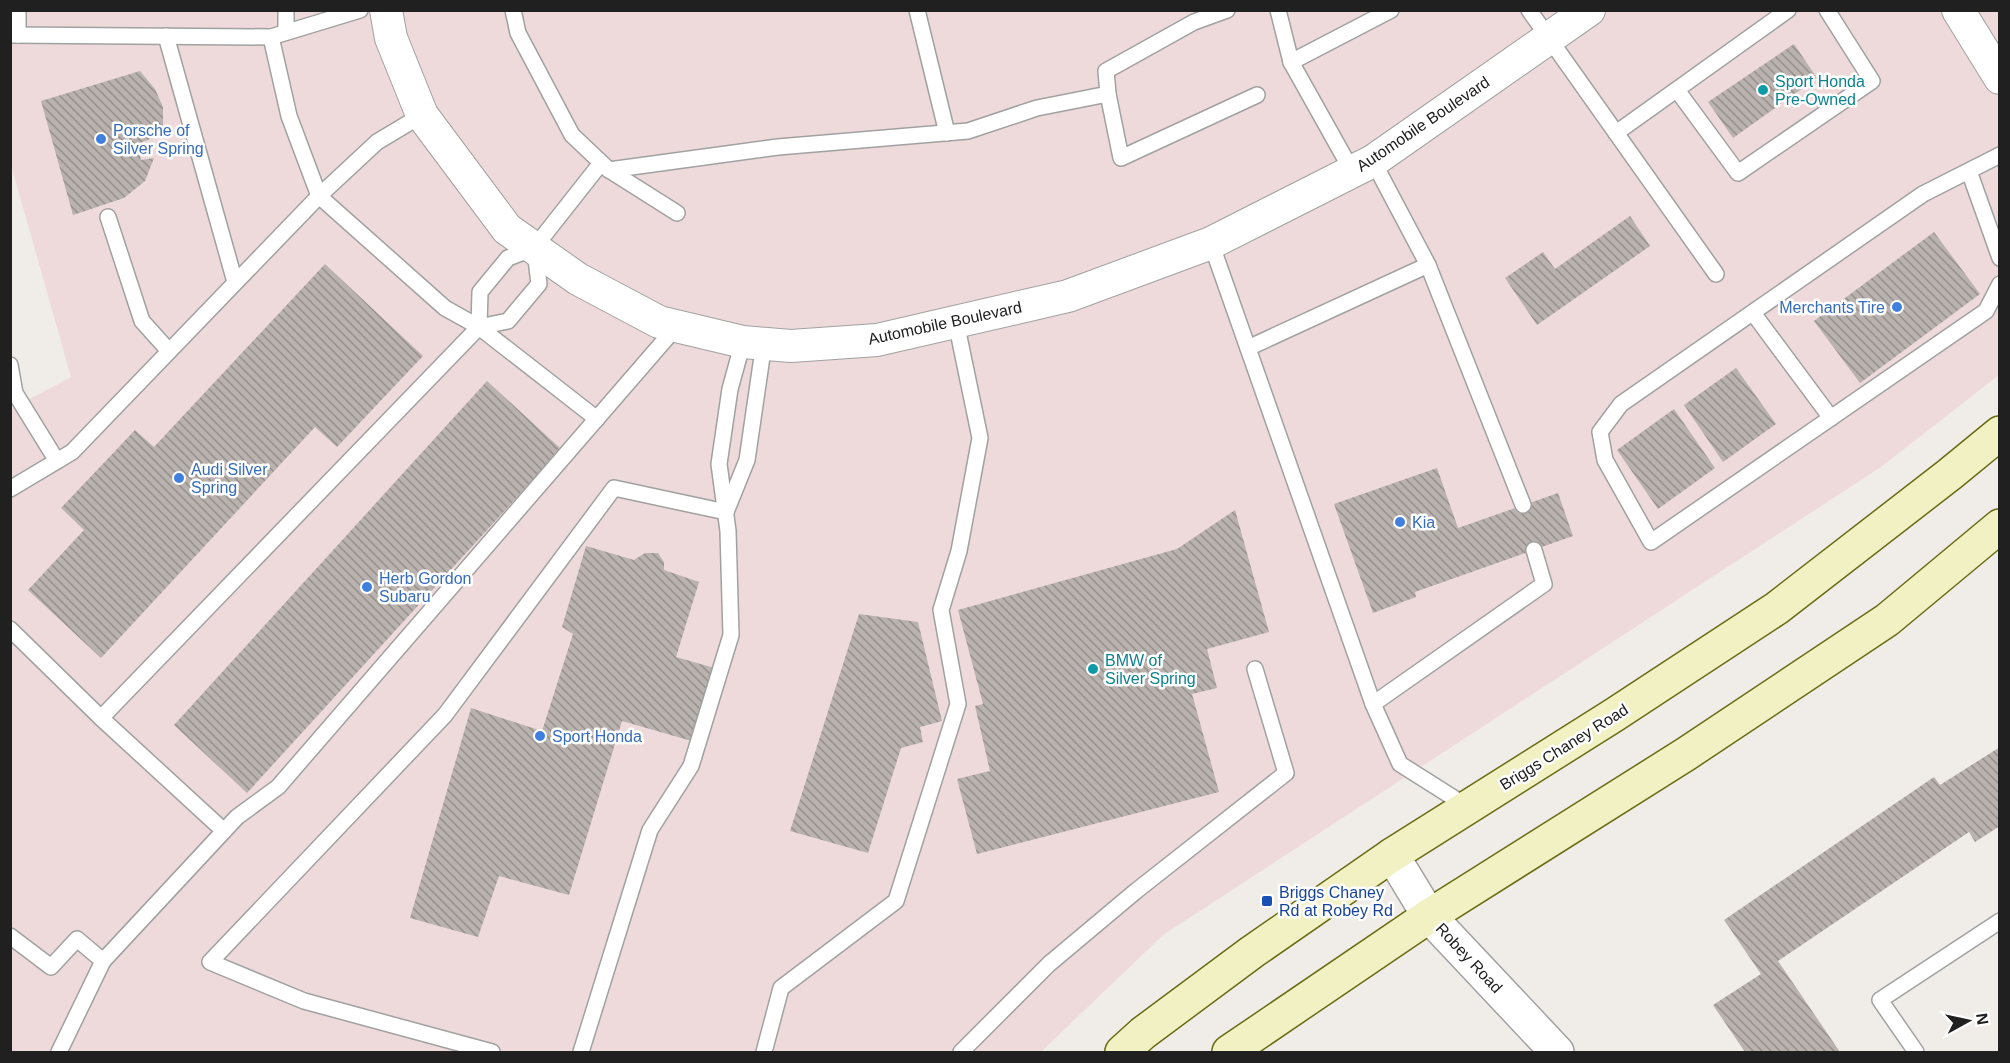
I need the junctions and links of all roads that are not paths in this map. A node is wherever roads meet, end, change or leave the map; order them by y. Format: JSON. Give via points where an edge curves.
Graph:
{"nodes":[{"id":1,"x":18,"y":10,"type":"edge"},
{"id":2,"x":286,"y":10,"type":"edge"},
{"id":3,"x":360,"y":10,"type":"edge"},
{"id":4,"x":386,"y":10,"type":"edge"},
{"id":5,"x":513,"y":10,"type":"edge"},
{"id":6,"x":917,"y":10,"type":"edge"},
{"id":7,"x":1227,"y":10,"type":"edge"},
{"id":8,"x":1278,"y":10,"type":"edge"},
{"id":9,"x":1391,"y":10,"type":"edge"},
{"id":10,"x":1529,"y":10,"type":"edge"},
{"id":11,"x":1589,"y":10,"type":"edge"},
{"id":12,"x":1788,"y":10,"type":"edge"},
{"id":13,"x":1827,"y":10,"type":"edge"},
{"id":14,"x":1958,"y":10,"type":"edge"},
{"id":15,"x":1193,"y":16,"type":"edge"},
{"id":16,"x":286,"y":32,"type":"junction"},
{"id":17,"x":14,"y":35,"type":"edge"},
{"id":18,"x":166,"y":36,"type":"junction"},
{"id":19,"x":271,"y":37,"type":"junction"},
{"id":20,"x":1548,"y":39,"type":"junction"},
{"id":21,"x":1291,"y":62,"type":"junction"},
{"id":22,"x":2000,"y":78,"type":"edge"},
{"id":23,"x":1677,"y":90,"type":"junction"},
{"id":24,"x":1108,"y":94,"type":"junction"},
{"id":25,"x":1257,"y":95,"type":"dead end"},
{"id":26,"x":422,"y":115,"type":"junction"},
{"id":27,"x":947,"y":133,"type":"junction"},
{"id":28,"x":1616,"y":134,"type":"junction"},
{"id":29,"x":2000,"y":155,"type":"edge"},
{"id":30,"x":1362,"y":166,"type":"junction"},
{"id":31,"x":605,"y":167,"type":"junction"},
{"id":32,"x":1969,"y":171,"type":"junction"},
{"id":33,"x":319,"y":196,"type":"junction"},
{"id":34,"x":677,"y":213,"type":"dead end"},
{"id":35,"x":108,"y":217,"type":"dead end"},
{"id":36,"x":1211,"y":243,"type":"junction"},
{"id":37,"x":534,"y":248,"type":"junction"},
{"id":38,"x":2000,"y":258,"type":"edge"},
{"id":39,"x":1428,"y":265,"type":"junction"},
{"id":40,"x":1716,"y":274,"type":"dead end"},
{"id":41,"x":235,"y":282,"type":"junction"},
{"id":42,"x":2000,"y":284,"type":"edge"},
{"id":43,"x":1753,"y":313,"type":"junction"},
{"id":44,"x":956,"y":322,"type":"junction"},
{"id":45,"x":677,"y":326,"type":"junction"},
{"id":46,"x":479,"y":327,"type":"junction"},
{"id":47,"x":754,"y":342,"type":"junction"},
{"id":48,"x":1248,"y":348,"type":"junction"},
{"id":49,"x":169,"y":351,"type":"junction"},
{"id":50,"x":10,"y":365,"type":"edge"},
{"id":51,"x":1831,"y":418,"type":"junction"},
{"id":52,"x":597,"y":419,"type":"junction"},
{"id":53,"x":2000,"y":433,"type":"edge"},
{"id":54,"x":57,"y":461,"type":"junction"},
{"id":55,"x":10,"y":489,"type":"edge"},
{"id":56,"x":1523,"y":505,"type":"dead end"},
{"id":57,"x":726,"y":512,"type":"junction"},
{"id":58,"x":2000,"y":526,"type":"edge"},
{"id":59,"x":1534,"y":550,"type":"dead end"},
{"id":60,"x":10,"y":629,"type":"edge"},
{"id":61,"x":1255,"y":669,"type":"dead end"},
{"id":62,"x":1373,"y":704,"type":"junction"},
{"id":63,"x":101,"y":718,"type":"junction"},
{"id":64,"x":1468,"y":807,"type":"junction"},
{"id":65,"x":224,"y":831,"type":"junction"},
{"id":66,"x":1392,"y":855,"type":"junction"},
{"id":67,"x":1429,"y":916,"type":"junction"},
{"id":68,"x":2000,"y":921,"type":"edge"},
{"id":69,"x":10,"y":936,"type":"edge"},
{"id":70,"x":103,"y":961,"type":"junction"},
{"id":71,"x":59,"y":1053,"type":"edge"},
{"id":72,"x":492,"y":1053,"type":"edge"},
{"id":73,"x":581,"y":1053,"type":"edge"},
{"id":74,"x":764,"y":1053,"type":"edge"},
{"id":75,"x":961,"y":1053,"type":"edge"},
{"id":76,"x":1122,"y":1053,"type":"edge"},
{"id":77,"x":1229,"y":1053,"type":"edge"},
{"id":78,"x":1557,"y":1053,"type":"edge"},
{"id":79,"x":1916,"y":1053,"type":"edge"}],
"edges":[{"from":1,"to":17,"type":"lane"},
{"from":2,"to":16,"type":"lane"},
{"from":3,"to":16,"type":"lane"},
{"from":4,"to":26,"type":"street","name":"Automobile Boulevard","via":[[391,38]]},
{"from":5,"to":31,"type":"lane","via":[[518,33],[572,135]]},
{"from":6,"to":27,"type":"lane"},
{"from":7,"to":15,"type":"lane"},
{"from":8,"to":21,"type":"lane"},
{"from":9,"to":21,"type":"lane"},
{"from":10,"to":20,"type":"lane"},
{"from":11,"to":20,"type":"street","name":"Automobile Boulevard"},
{"from":12,"to":23,"type":"lane"},
{"from":13,"to":23,"type":"lane","via":[[1872,81],[1738,173]]},
{"from":14,"to":22,"type":"street"},
{"from":15,"to":24,"type":"lane","via":[[1106,71]]},
{"from":16,"to":19,"type":"lane"},
{"from":17,"to":18,"type":"lane"},
{"from":18,"to":19,"type":"lane"},
{"from":18,"to":41,"type":"lane"},
{"from":19,"to":33,"type":"lane","via":[[289,116]]},
{"from":20,"to":28,"type":"lane"},
{"from":20,"to":30,"type":"street","name":"Automobile Boulevard"},
{"from":21,"to":30,"type":"lane"},
{"from":23,"to":28,"type":"lane"},
{"from":24,"to":25,"type":"lane","via":[[1121,158]]},
{"from":24,"to":27,"type":"lane","via":[[1037,108],[968,131]]},
{"from":26,"to":33,"type":"lane","via":[[377,142]]},
{"from":26,"to":37,"type":"street","name":"Automobile Boulevard","via":[[507,229]]},
{"from":27,"to":31,"type":"lane"},
{"from":28,"to":40,"type":"lane"},
{"from":29,"to":32,"type":"lane"},
{"from":30,"to":36,"type":"street","name":"Automobile Boulevard"},
{"from":30,"to":39,"type":"lane"},
{"from":31,"to":34,"type":"lane"},
{"from":31,"to":37,"type":"lane"},
{"from":32,"to":38,"type":"lane"},
{"from":32,"to":43,"type":"lane","via":[[1923,194]]},
{"from":33,"to":41,"type":"lane"},
{"from":33,"to":46,"type":"lane","via":[[445,308]]},
{"from":35,"to":49,"type":"lane","via":[[142,321]]},
{"from":36,"to":44,"type":"street","name":"Automobile Boulevard","via":[[1068,296]]},
{"from":36,"to":48,"type":"lane"},
{"from":37,"to":45,"type":"street","name":"Automobile Boulevard","via":[[578,279],[659,322]]},
{"from":37,"to":46,"type":"lane","via":[[508,258],[480,292]]},
{"from":37,"to":46,"type":"lane","via":[[539,284],[508,321]]},
{"from":39,"to":48,"type":"lane"},
{"from":39,"to":56,"type":"lane"},
{"from":41,"to":49,"type":"lane"},
{"from":42,"to":51,"type":"lane","via":[[1986,311]]},
{"from":43,"to":51,"type":"lane"},
{"from":43,"to":51,"type":"lane","via":[[1622,404],[1600,432],[1605,460],[1651,542]]},
{"from":44,"to":47,"type":"street","name":"Automobile Boulevard","via":[[877,340],[791,346]]},
{"from":44,"to":74,"type":"lane","via":[[981,438],[959,550],[941,610],[958,704],[896,901],[781,988]]},
{"from":45,"to":47,"type":"street","name":"Automobile Boulevard"},
{"from":45,"to":52,"type":"lane"},
{"from":46,"to":52,"type":"lane"},
{"from":46,"to":63,"type":"lane"},
{"from":47,"to":57,"type":"lane","via":[[747,460]]},
{"from":47,"to":57,"type":"lane","via":[[730,389],[719,464]]},
{"from":48,"to":62,"type":"lane"},
{"from":49,"to":54,"type":"lane","via":[[72,452]]},
{"from":50,"to":54,"type":"lane","via":[[15,393]]},
{"from":52,"to":65,"type":"lane","via":[[278,787]]},
{"from":53,"to":64,"type":"main road","name":"Briggs Chaney Road","via":[[1777,608]]},
{"from":54,"to":55,"type":"lane"},
{"from":57,"to":72,"type":"lane","via":[[614,488],[445,715],[210,962],[304,1001]]},
{"from":57,"to":73,"type":"lane","via":[[731,635],[691,766],[650,830]]},
{"from":58,"to":67,"type":"main road","via":[[1887,620],[1686,754]]},
{"from":59,"to":62,"type":"lane","via":[[1544,584]]},
{"from":60,"to":63,"type":"lane"},
{"from":61,"to":75,"type":"lane","via":[[1286,773],[1049,964]]},
{"from":62,"to":64,"type":"lane","via":[[1400,764]]},
{"from":63,"to":65,"type":"lane"},
{"from":64,"to":66,"type":"main road","name":"Briggs Chaney Road"},
{"from":65,"to":70,"type":"lane"},
{"from":66,"to":67,"type":"street","name":"Robey Road"},
{"from":66,"to":76,"type":"main road","name":"Briggs Chaney Road","via":[[1252,952]]},
{"from":67,"to":77,"type":"main road"},
{"from":67,"to":78,"type":"street","name":"Robey Road"},
{"from":68,"to":79,"type":"lane","via":[[1880,1000]]},
{"from":69,"to":70,"type":"lane","via":[[51,967],[77,939]]},
{"from":70,"to":71,"type":"lane"}]}
